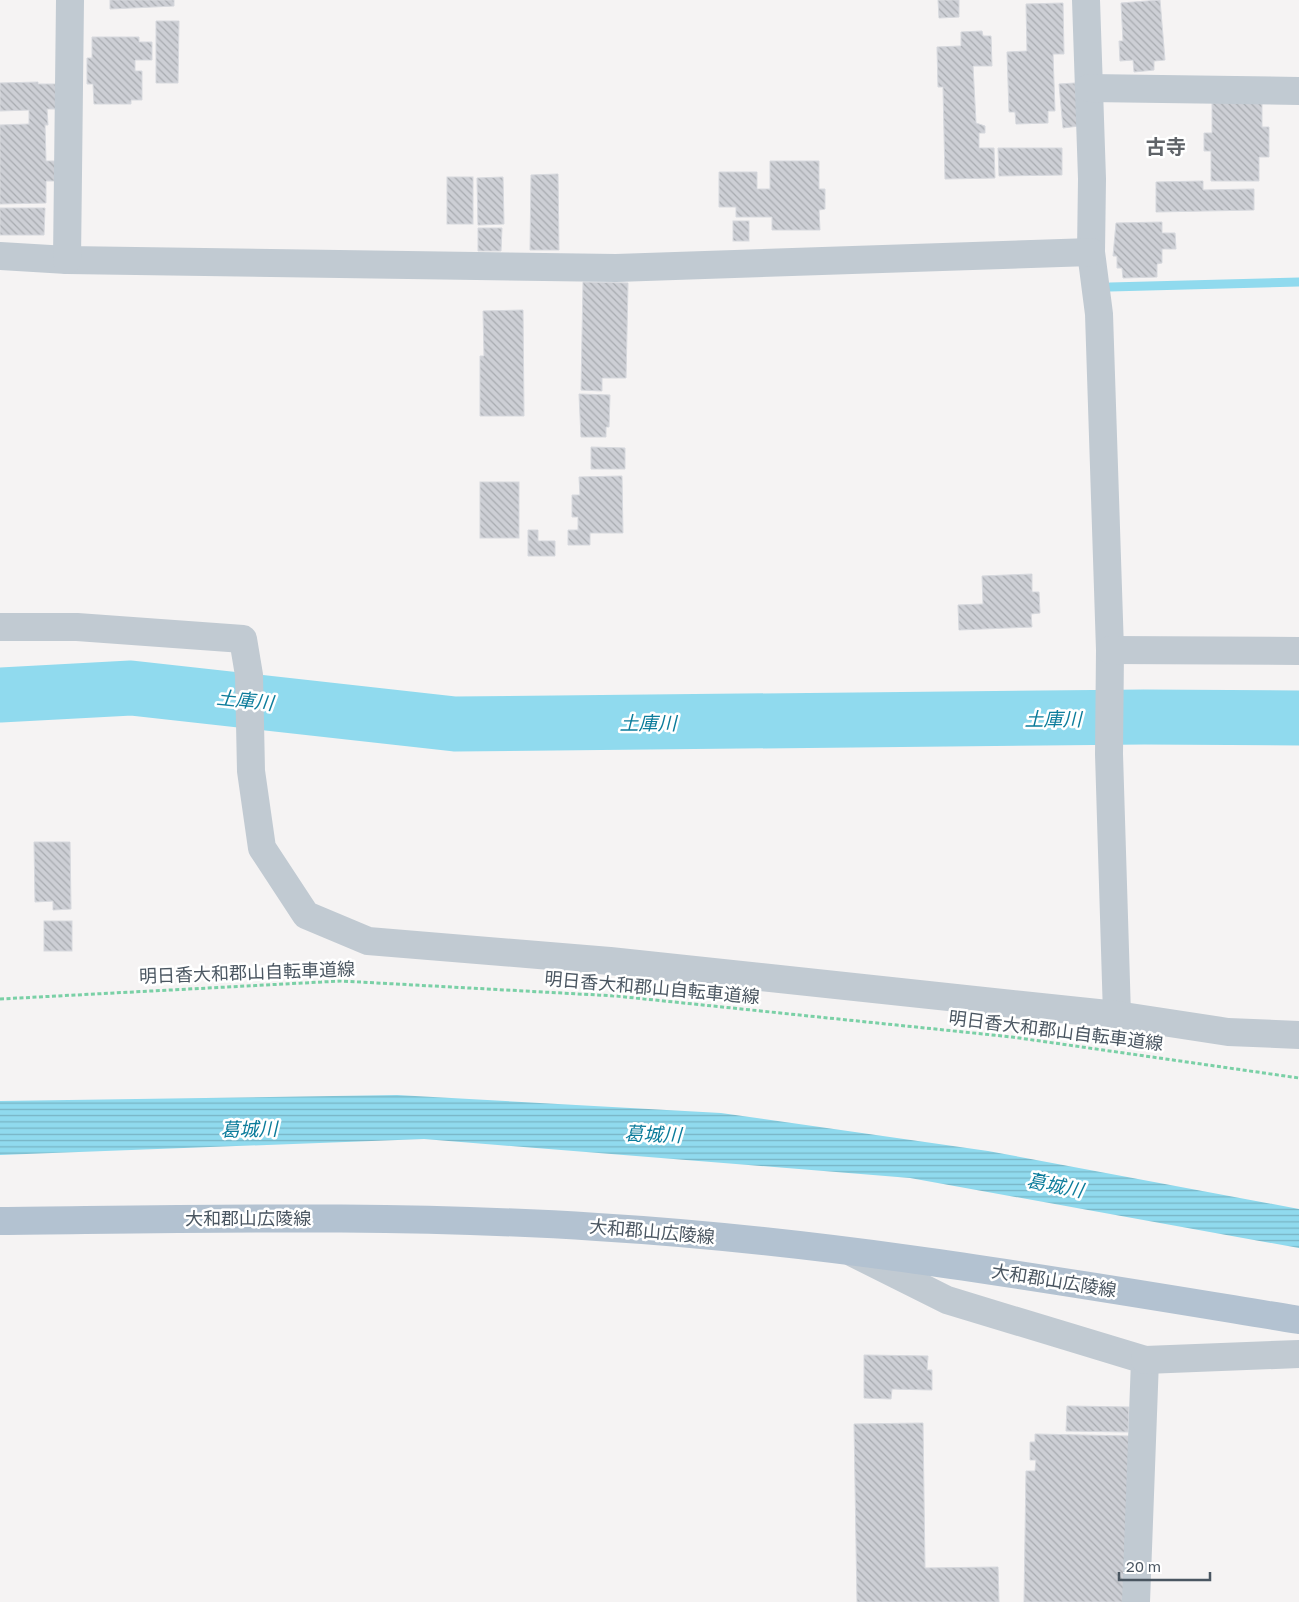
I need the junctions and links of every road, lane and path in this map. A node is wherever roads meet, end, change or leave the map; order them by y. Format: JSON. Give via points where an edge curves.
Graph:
{"nodes":[{"id":1,"x":70,"y":0,"type":"edge"},
{"id":2,"x":1086,"y":0,"type":"edge"},
{"id":3,"x":1089,"y":88,"type":"junction"},
{"id":4,"x":1299,"y":90,"type":"edge"},
{"id":5,"x":1091,"y":252,"type":"junction"},
{"id":6,"x":0,"y":256,"type":"edge"},
{"id":7,"x":67,"y":260,"type":"junction"},
{"id":8,"x":0,"y":628,"type":"edge"},
{"id":9,"x":1110,"y":650,"type":"junction"},
{"id":10,"x":1299,"y":651,"type":"edge"},
{"id":11,"x":0,"y":999,"type":"edge"},
{"id":12,"x":1117,"y":1014,"type":"junction"},
{"id":13,"x":1299,"y":1035,"type":"edge"},
{"id":14,"x":1299,"y":1078,"type":"edge"},
{"id":15,"x":0,"y":1221,"type":"edge"},
{"id":16,"x":851,"y":1252,"type":"junction"},
{"id":17,"x":1299,"y":1320,"type":"edge"},
{"id":18,"x":1299,"y":1354,"type":"edge"},
{"id":19,"x":1145,"y":1360,"type":"junction"},
{"id":20,"x":1136,"y":1602,"type":"edge"}],
"edges":[{"from":1,"to":7,"type":"street"},
{"from":2,"to":3,"type":"street"},
{"from":3,"to":4,"type":"street"},
{"from":3,"to":5,"type":"street"},
{"from":5,"to":7,"type":"street","via":[[616,268]]},
{"from":5,"to":9,"type":"street","via":[[1099,314]]},
{"from":6,"to":7,"type":"street"},
{"from":8,"to":12,"type":"street","via":[[77,628],[243,639],[249,675],[251,771],[262,848],[306,915],[368,940],[610,961]]},
{"from":9,"to":10,"type":"street"},
{"from":9,"to":12,"type":"street","via":[[1108,683]]},
{"from":11,"to":14,"type":"path","name":"明日香大和郡山自転車道線","via":[[341,981],[616,996],[1012,1037]]},
{"from":12,"to":13,"type":"street","via":[[1228,1032]]},
{"from":15,"to":16,"type":"main road","name":"大和郡山広陵線","via":[[442,1220],[598,1227]]},
{"from":16,"to":17,"type":"main road","name":"大和郡山広陵線"},
{"from":16,"to":19,"type":"street","via":[[947,1300]]},
{"from":18,"to":19,"type":"street"},
{"from":19,"to":20,"type":"street"}]}
